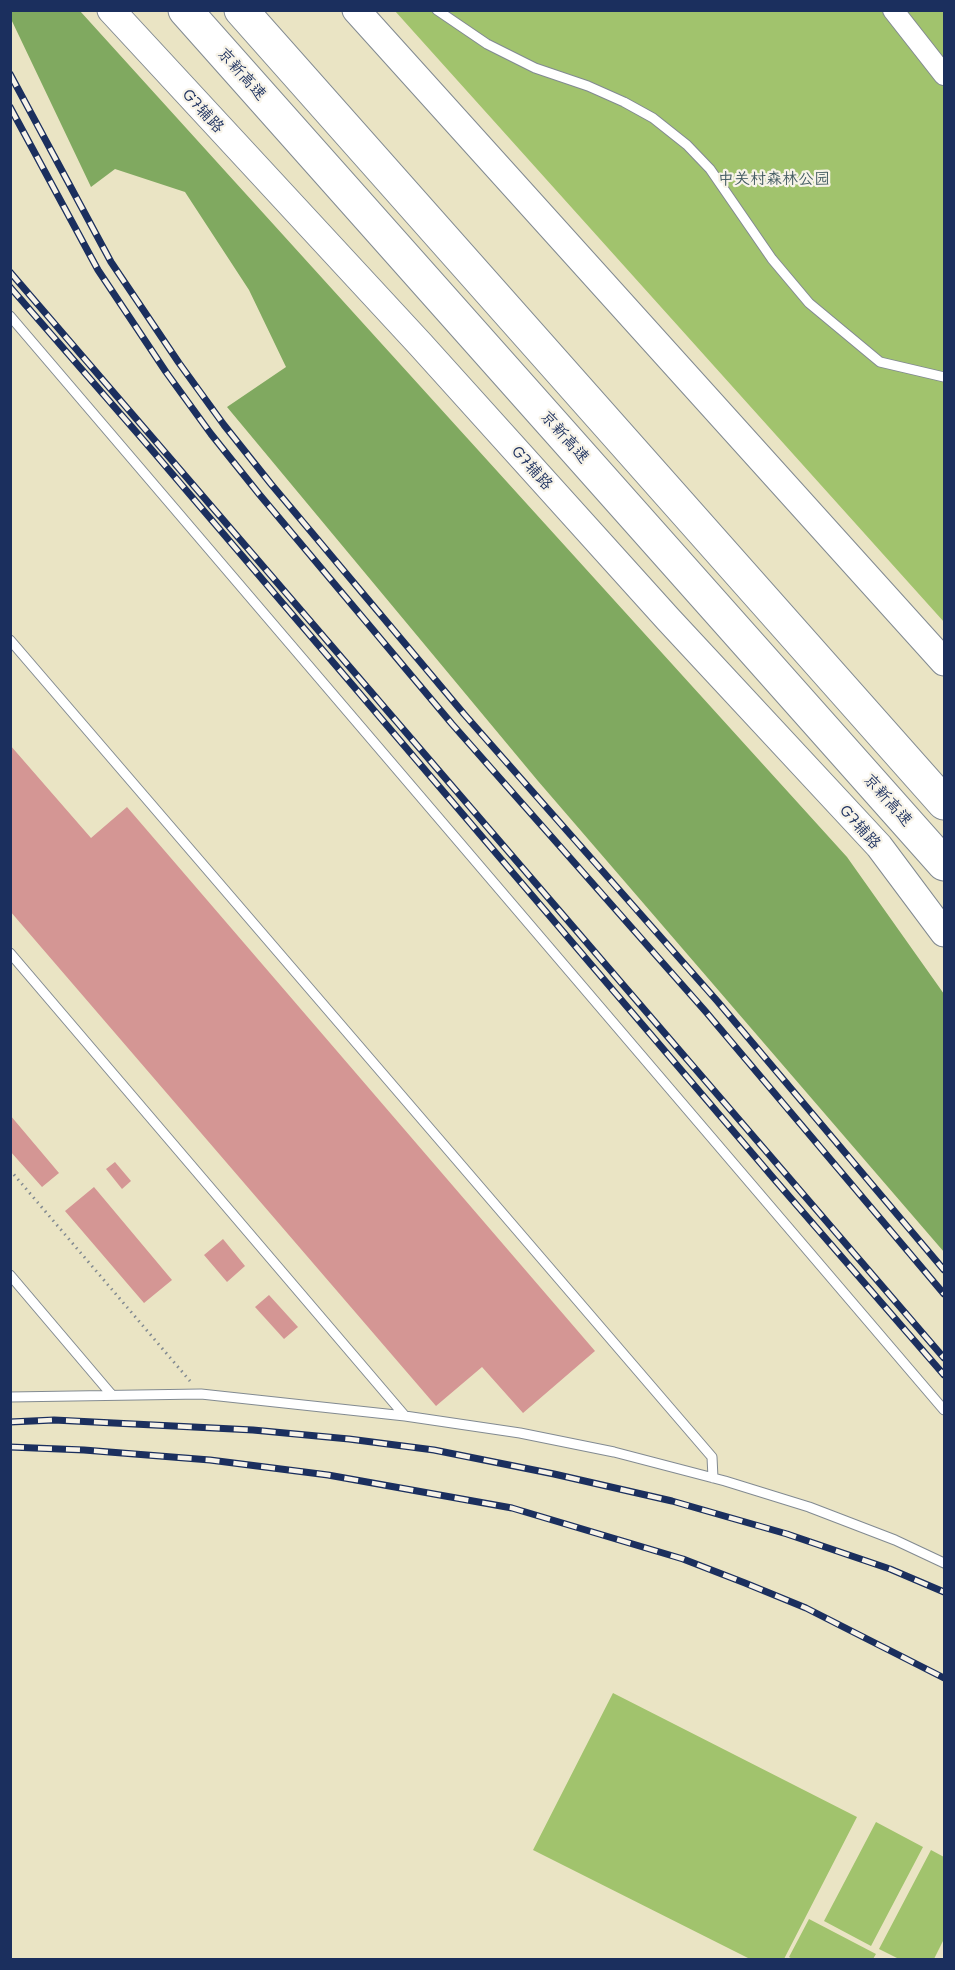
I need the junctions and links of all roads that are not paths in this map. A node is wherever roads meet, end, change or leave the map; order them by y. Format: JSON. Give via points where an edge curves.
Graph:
{"nodes":[{"id":1,"x":111,"y":10,"type":"edge"},
{"id":2,"x":185,"y":10,"type":"edge"},
{"id":3,"x":241,"y":10,"type":"edge"},
{"id":4,"x":356,"y":10,"type":"edge"},
{"id":5,"x":437,"y":10,"type":"edge"},
{"id":6,"x":892,"y":10,"type":"edge"},
{"id":7,"x":945,"y":75,"type":"edge"},
{"id":8,"x":10,"y":316,"type":"edge"},
{"id":9,"x":945,"y":377,"type":"edge"},
{"id":10,"x":10,"y":640,"type":"edge"},
{"id":11,"x":945,"y":662,"type":"edge"},
{"id":12,"x":945,"y":803,"type":"edge"},
{"id":13,"x":945,"y":864,"type":"edge"},
{"id":14,"x":945,"y":933,"type":"edge"},
{"id":15,"x":10,"y":952,"type":"edge"},
{"id":16,"x":10,"y":1275,"type":"edge"},
{"id":17,"x":111,"y":1394,"type":"junction"},
{"id":18,"x":10,"y":1397,"type":"edge"},
{"id":19,"x":945,"y":1410,"type":"edge"},
{"id":20,"x":405,"y":1416,"type":"junction"},
{"id":21,"x":713,"y":1478,"type":"junction"},
{"id":22,"x":945,"y":1563,"type":"edge"}],
"edges":[{"from":1,"to":14,"type":"street","name":"G7辅路","via":[[879,846]]},
{"from":2,"to":13,"type":"highway","name":"京新高速"},
{"from":3,"to":12,"type":"highway"},
{"from":4,"to":11,"type":"street"},
{"from":5,"to":9,"type":"lane","via":[[496,49],[535,68],[588,86],[653,118],[687,144],[710,169],[772,259],[809,303],[880,362]]},
{"from":6,"to":7,"type":"street"},
{"from":8,"to":19,"type":"lane"},
{"from":10,"to":21,"type":"lane","via":[[712,1457]]},
{"from":15,"to":20,"type":"lane"},
{"from":16,"to":17,"type":"lane"},
{"from":17,"to":18,"type":"lane"},
{"from":17,"to":20,"type":"lane","via":[[201,1394]]},
{"from":20,"to":21,"type":"lane","via":[[520,1433]]},
{"from":21,"to":22,"type":"lane","via":[[809,1508]]}]}
